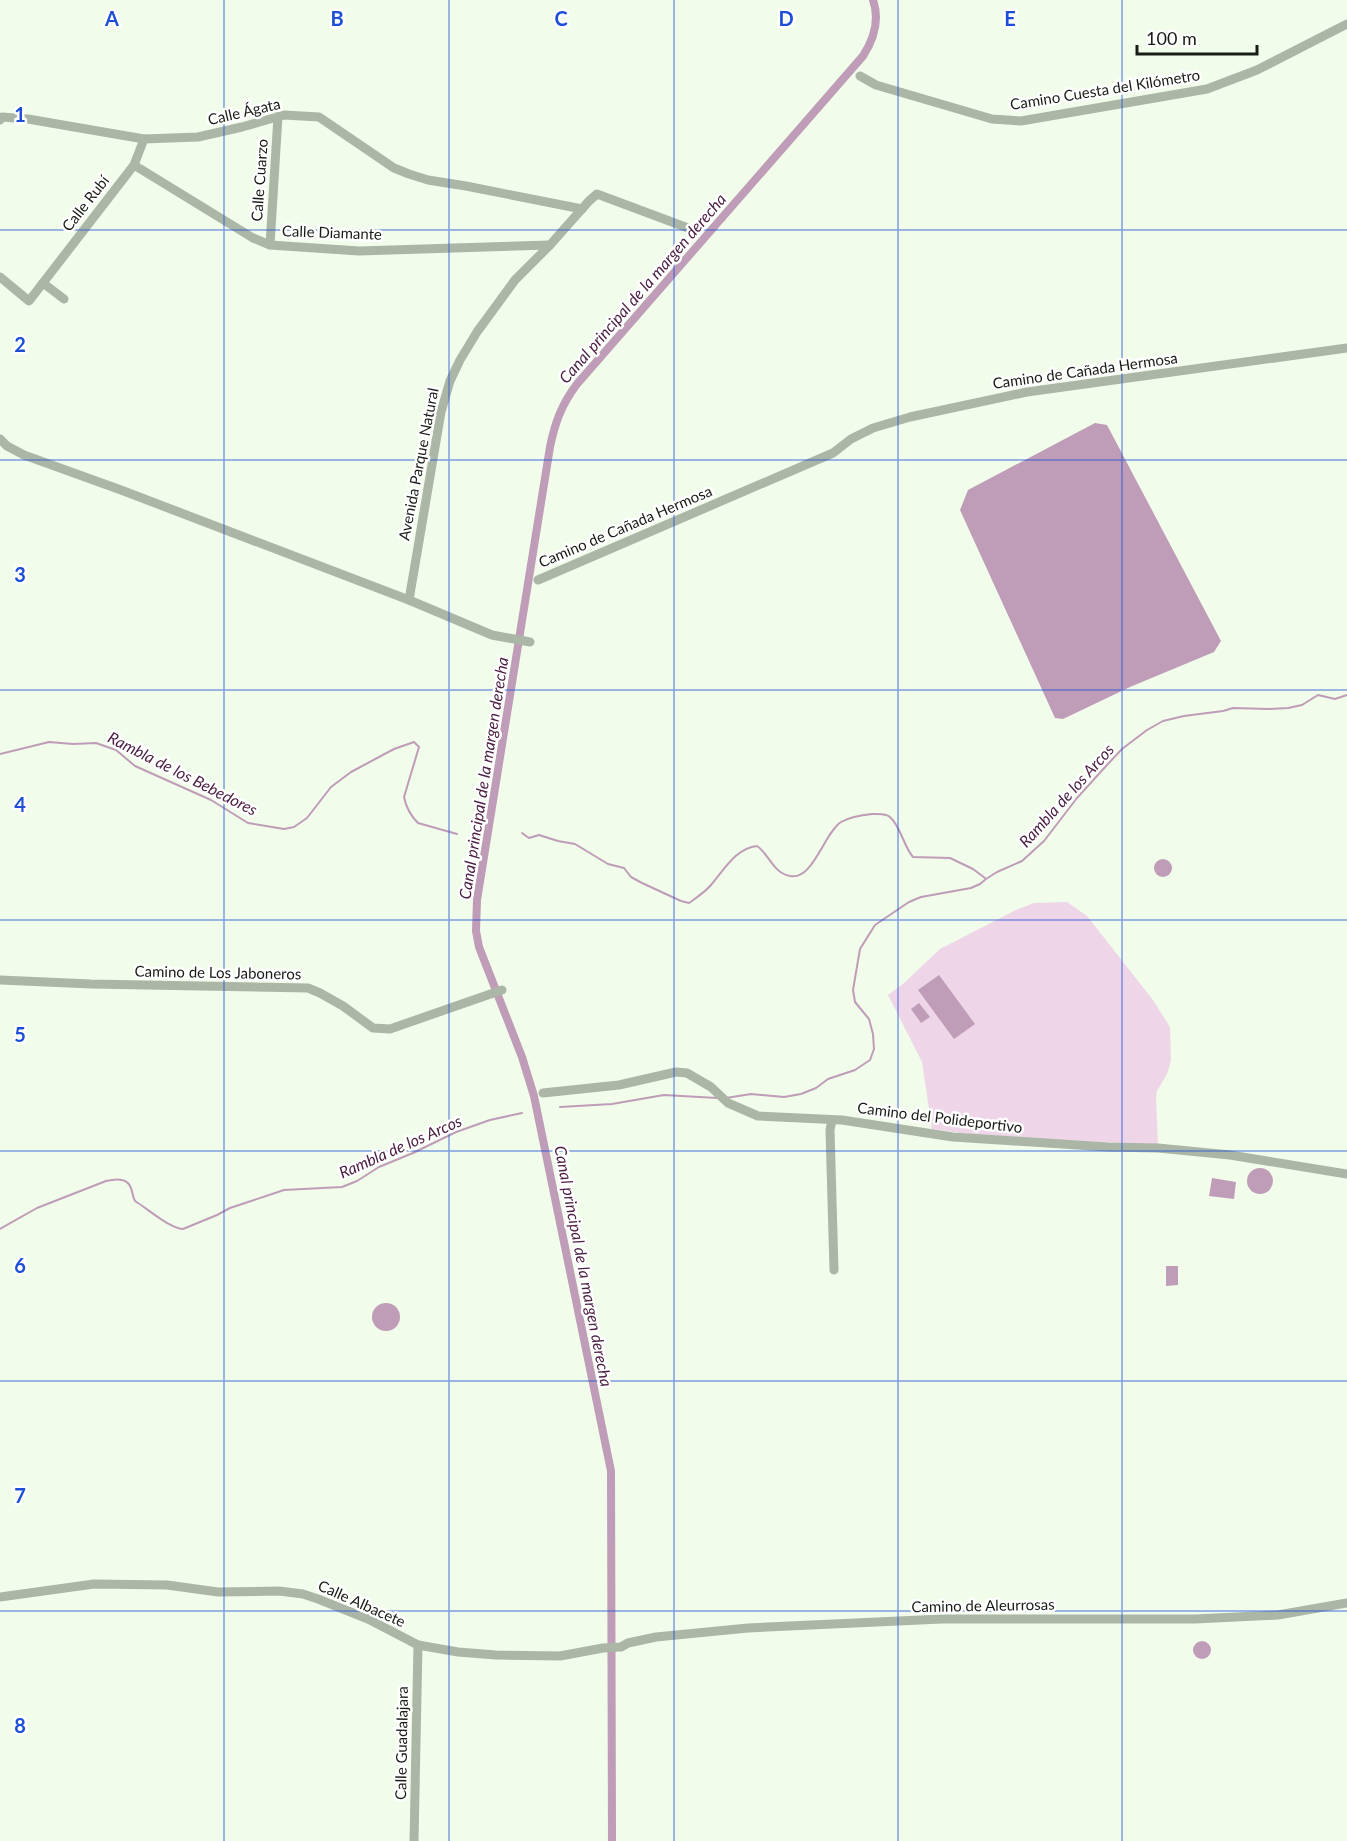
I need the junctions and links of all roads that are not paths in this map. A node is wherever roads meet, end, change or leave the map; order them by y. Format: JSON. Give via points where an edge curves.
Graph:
{"nodes":[{"id":1,"x":1347,"y":24,"type":"edge"},
{"id":2,"x":860,"y":76,"type":"dead end"},
{"id":3,"x":278,"y":116,"type":"junction"},
{"id":4,"x":1,"y":118,"type":"edge"},
{"id":5,"x":144,"y":139,"type":"junction"},
{"id":6,"x":134,"y":165,"type":"junction"},
{"id":7,"x":582,"y":209,"type":"junction"},
{"id":8,"x":688,"y":228,"type":"dead end"},
{"id":9,"x":270,"y":245,"type":"junction"},
{"id":10,"x":550,"y":245,"type":"junction"},
{"id":11,"x":0,"y":277,"type":"edge"},
{"id":12,"x":43,"y":283,"type":"junction"},
{"id":13,"x":64,"y":299,"type":"dead end"},
{"id":14,"x":1347,"y":348,"type":"edge"},
{"id":15,"x":0,"y":439,"type":"edge"},
{"id":16,"x":538,"y":580,"type":"dead end"},
{"id":17,"x":409,"y":600,"type":"junction"},
{"id":18,"x":528,"y":642,"type":"dead end"},
{"id":19,"x":0,"y":980,"type":"edge"},
{"id":20,"x":502,"y":990,"type":"dead end"},
{"id":21,"x":543,"y":1093,"type":"dead end"},
{"id":22,"x":832,"y":1120,"type":"junction"},
{"id":23,"x":1347,"y":1174,"type":"edge"},
{"id":24,"x":834,"y":1269,"type":"dead end"},
{"id":25,"x":0,"y":1597,"type":"edge"},
{"id":26,"x":1347,"y":1603,"type":"edge"},
{"id":27,"x":418,"y":1645,"type":"junction"},
{"id":28,"x":603,"y":1648,"type":"joint"},
{"id":29,"x":414,"y":1841,"type":"edge"}],
"edges":[{"from":1,"to":2,"type":"street","name":"Camino Cuesta del Kilómetro","via":[[1257,70],[1207,89],[1021,120],[993,119],[876,85]]},
{"from":3,"to":5,"type":"street","name":"Calle Ágata","via":[[198,136]]},
{"from":3,"to":7,"type":"street","name":"Calle Ágata","via":[[319,117],[394,168],[428,180]]},
{"from":3,"to":9,"type":"street","name":"Calle Cuarzo"},
{"from":4,"to":5,"type":"street","name":"Calle Ágata"},
{"from":5,"to":6,"type":"street","name":"Calle Rubí"},
{"from":6,"to":9,"type":"street","name":"Calle Diamante"},
{"from":6,"to":12,"type":"street","name":"Calle Rubí"},
{"from":7,"to":8,"type":"street","name":"Avenida Parque Natural","via":[[597,194]]},
{"from":7,"to":10,"type":"street","name":"Avenida Parque Natural"},
{"from":9,"to":10,"type":"street","name":"Calle Diamante","via":[[358,251]]},
{"from":10,"to":17,"type":"street","name":"Avenida Parque Natural","via":[[509,289],[477,332],[450,381],[441,412]]},
{"from":11,"to":12,"type":"street","name":"Calle Rubí","via":[[28,300]]},
{"from":12,"to":13,"type":"street"},
{"from":14,"to":16,"type":"street","name":"Camino de Cañada Hermosa","via":[[1027,392],[910,417],[873,428],[833,453]]},
{"from":15,"to":17,"type":"street","via":[[24,455]]},
{"from":17,"to":18,"type":"street","via":[[492,634]]},
{"from":19,"to":20,"type":"street","name":"Camino de Los Jaboneros","via":[[308,988],[373,1028],[390,1029]]},
{"from":21,"to":22,"type":"street","name":"Camino del Polideportivo","via":[[687,1073],[728,1103],[758,1116]]},
{"from":22,"to":23,"type":"street","name":"Camino del Polideportivo","via":[[953,1137],[1230,1155]]},
{"from":22,"to":24,"type":"street"},
{"from":25,"to":27,"type":"street","name":"Calle Albacete","via":[[94,1584],[167,1585],[218,1592],[279,1591],[318,1599]]},
{"from":26,"to":28,"type":"street","name":"Camino de Aleurrosas","via":[[1278,1615],[1195,1619],[942,1619],[748,1628],[656,1637]]},
{"from":27,"to":28,"type":"street","name":"Calle Albacete","via":[[496,1655],[560,1656]]},
{"from":27,"to":29,"type":"street","name":"Calle Guadalajara"}]}
